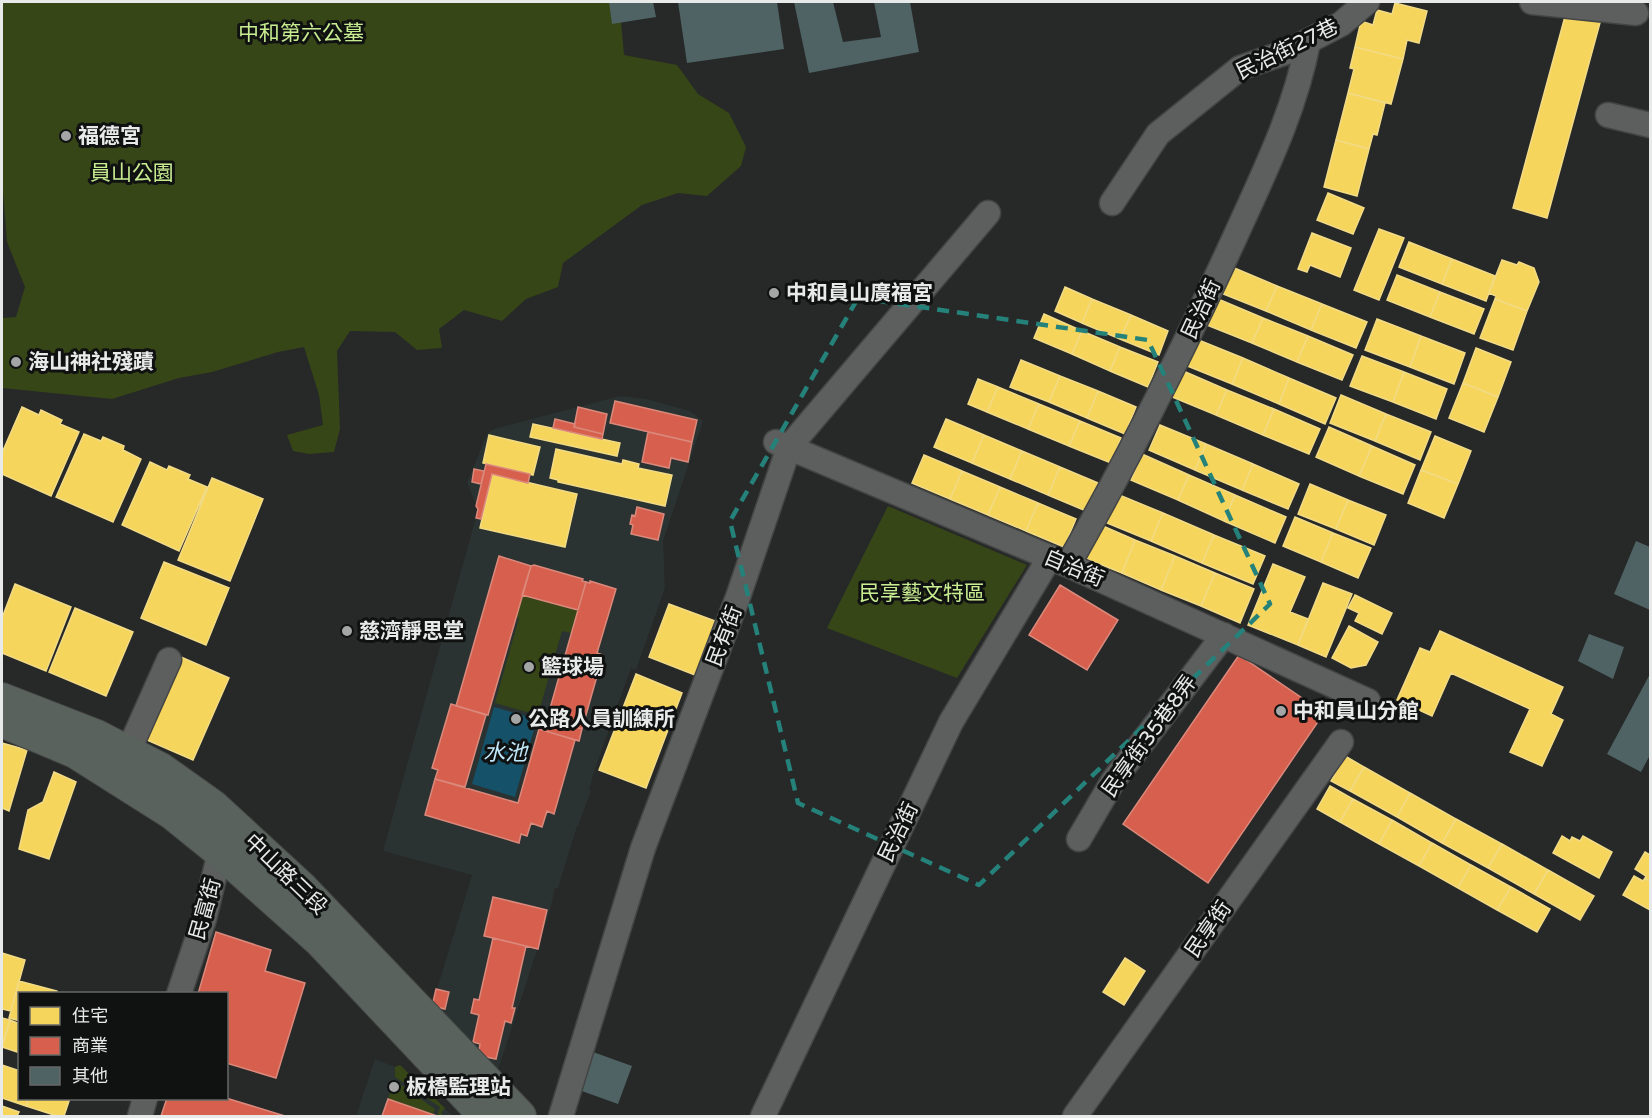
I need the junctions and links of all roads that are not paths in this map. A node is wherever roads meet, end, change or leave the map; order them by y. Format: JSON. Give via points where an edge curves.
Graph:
{"nodes":[{"id":1,"x":1367,"y":2,"type":"edge"},
{"id":2,"x":1532,"y":2,"type":"edge"},
{"id":3,"x":1636,"y":13,"type":"dead end"},
{"id":4,"x":1308,"y":42,"type":"junction"},
{"id":5,"x":1608,"y":115,"type":"dead end"},
{"id":6,"x":1650,"y":125,"type":"edge"},
{"id":7,"x":1112,"y":202,"type":"dead end"},
{"id":8,"x":988,"y":213,"type":"dead end"},
{"id":9,"x":782,"y":445,"type":"junction"},
{"id":10,"x":1059,"y":561,"type":"junction"},
{"id":11,"x":1224,"y":635,"type":"junction"},
{"id":12,"x":169,"y":660,"type":"dead end"},
{"id":13,"x":2,"y":699,"type":"edge"},
{"id":14,"x":1368,"y":701,"type":"dead end"},
{"id":15,"x":2,"y":722,"type":"edge"},
{"id":16,"x":1341,"y":742,"type":"dead end"},
{"id":17,"x":128,"y":752,"type":"junction"},
{"id":18,"x":1079,"y":839,"type":"dead end"},
{"id":19,"x":230,"y":840,"type":"junction"},
{"id":20,"x":179,"y":992,"type":"edge"},
{"id":21,"x":145,"y":1100,"type":"edge"},
{"id":22,"x":140,"y":1116,"type":"edge"},
{"id":23,"x":485,"y":1116,"type":"edge"},
{"id":24,"x":520,"y":1116,"type":"edge"},
{"id":25,"x":561,"y":1116,"type":"edge"},
{"id":26,"x":763,"y":1116,"type":"edge"},
{"id":27,"x":1075,"y":1116,"type":"edge"}],
"edges":[{"from":1,"to":4,"type":"street","name":"民治街27巷","via":[[1341,24]]},
{"from":2,"to":3,"type":"street"},
{"from":4,"to":7,"type":"street","name":"民治街27巷","via":[[1240,68],[1158,134]]},
{"from":4,"to":10,"type":"street","name":"民治街","via":[[1279,140],[1233,242],[1117,480]]},
{"from":5,"to":6,"type":"street"},
{"from":8,"to":9,"type":"street","name":"民有街"},
{"from":9,"to":10,"type":"street","name":"自治街"},
{"from":9,"to":25,"type":"street","name":"民有街","via":[[738,597],[643,848]]},
{"from":10,"to":11,"type":"street","name":"自治街"},
{"from":10,"to":26,"type":"street","name":"民治街","via":[[951,722]]},
{"from":11,"to":14,"type":"street","name":"自治街"},
{"from":11,"to":18,"type":"street","name":"民享街35巷8弄","via":[[1113,781]]},
{"from":12,"to":17,"type":"street"},
{"from":13,"to":17,"type":"main road","name":"中山路三段"},
{"from":15,"to":19,"type":"main road","name":"中山路三段","via":[[75,752],[173,814]]},
{"from":16,"to":27,"type":"street","name":"民享街"},
{"from":17,"to":19,"type":"main road","name":"中山路三段","via":[[213,806]]},
{"from":19,"to":20,"type":"street","name":"民富街"},
{"from":19,"to":23,"type":"main road","name":"中山路三段"},
{"from":19,"to":24,"type":"main road","name":"中山路三段","via":[[302,888]]},
{"from":21,"to":22,"type":"street"}]}
